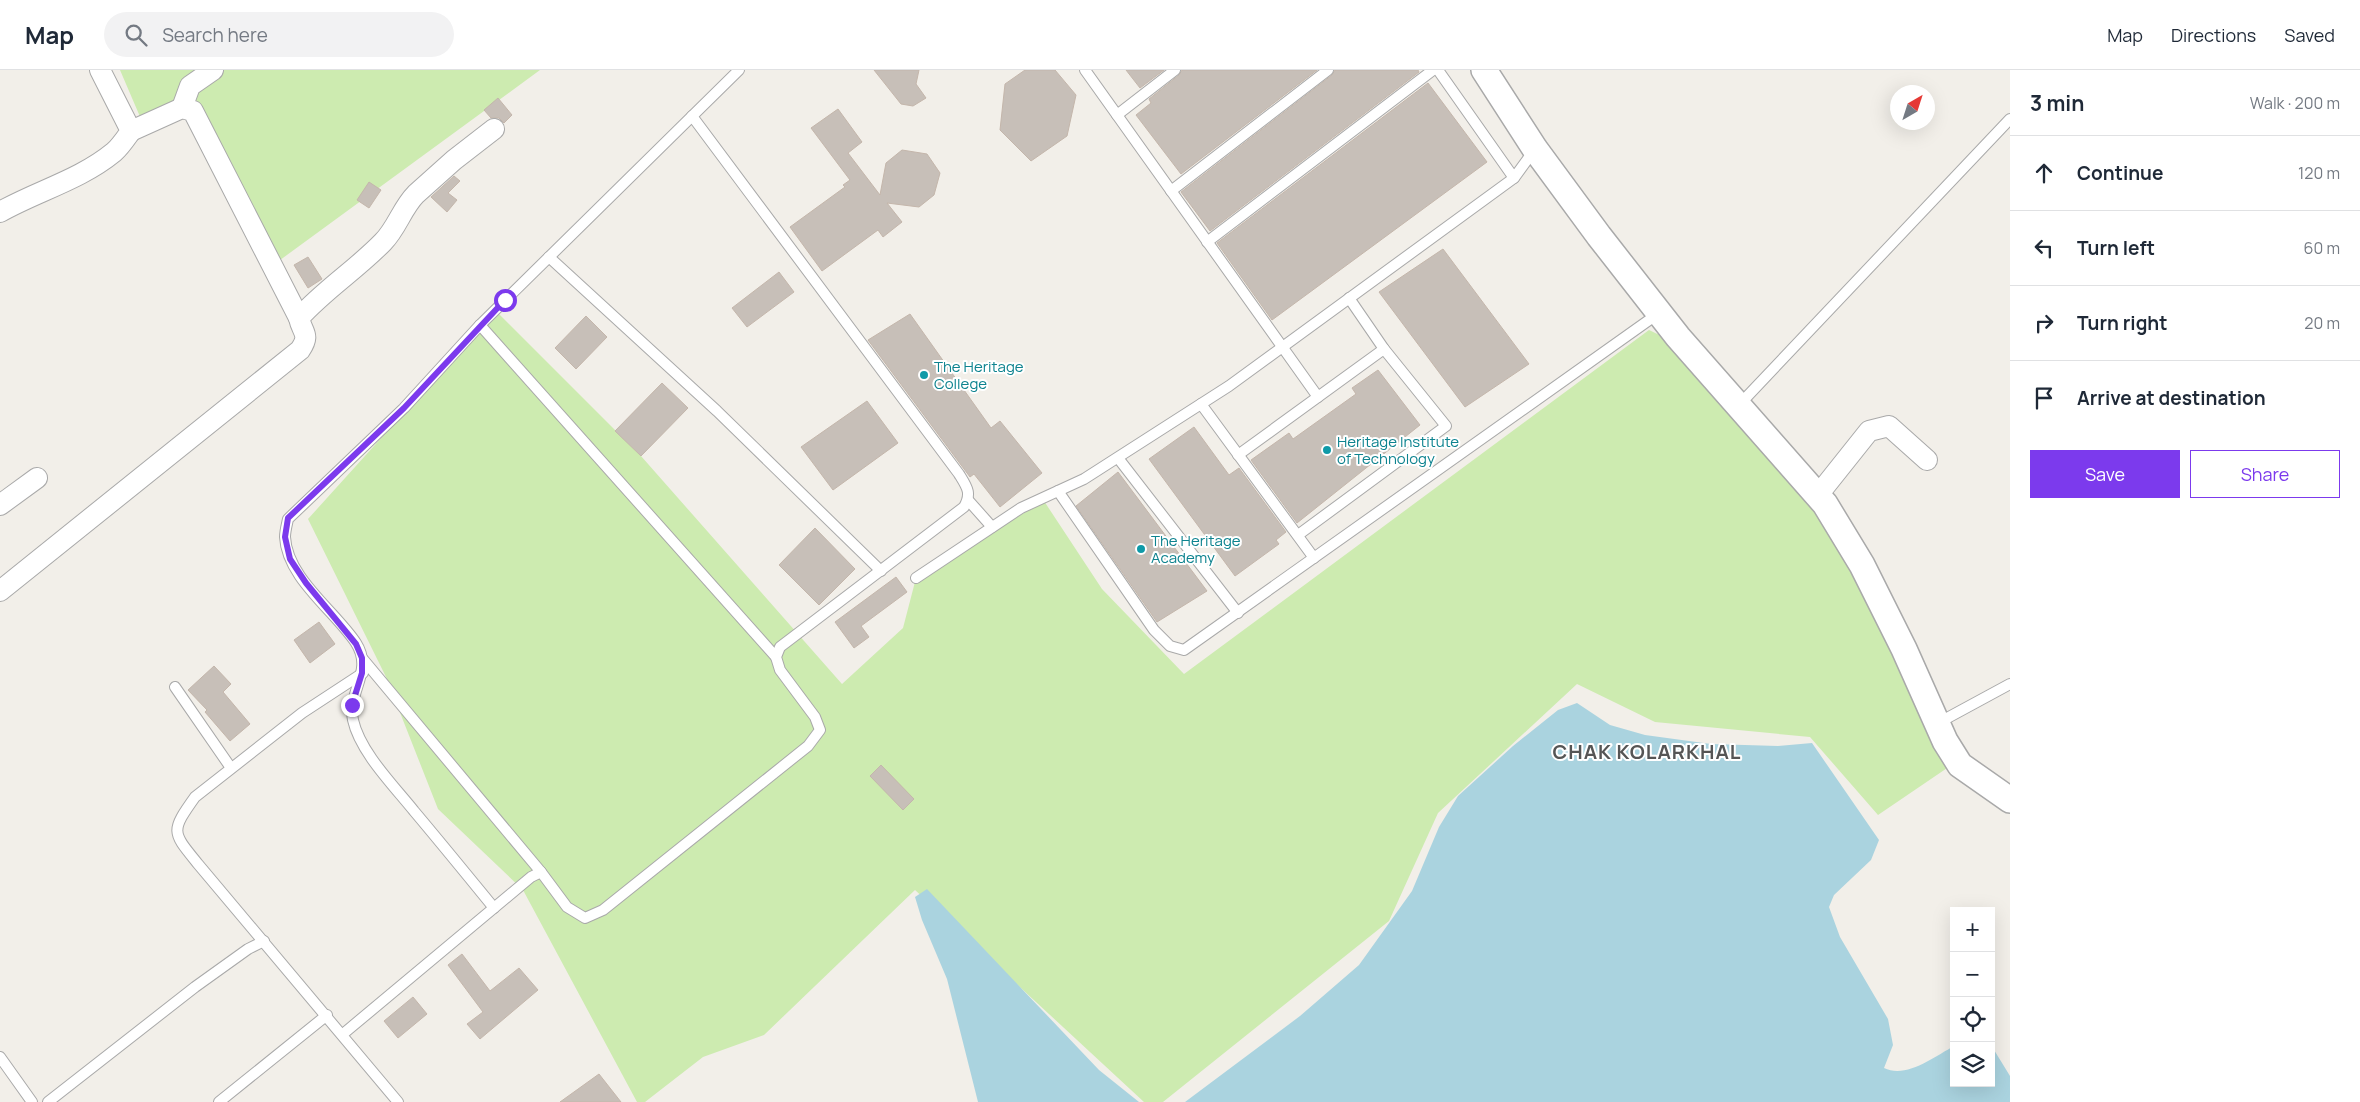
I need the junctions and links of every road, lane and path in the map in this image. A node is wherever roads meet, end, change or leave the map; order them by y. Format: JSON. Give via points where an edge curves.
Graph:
{"nodes":[{"id":1,"x":100,"y":70,"type":"edge"},
{"id":2,"x":213,"y":70,"type":"edge"},
{"id":3,"x":738,"y":70,"type":"edge"},
{"id":4,"x":1085,"y":70,"type":"edge"},
{"id":5,"x":1175,"y":70,"type":"edge"},
{"id":6,"x":1328,"y":70,"type":"edge"},
{"id":7,"x":1433,"y":70,"type":"edge"},
{"id":8,"x":1438,"y":70,"type":"edge"},
{"id":9,"x":1484,"y":70,"type":"edge"},
{"id":10,"x":182,"y":108,"type":"junction"},
{"id":11,"x":1117,"y":115,"type":"junction"},
{"id":12,"x":692,"y":116,"type":"junction"},
{"id":13,"x":2010,"y":118,"type":"edge"},
{"id":14,"x":494,"y":129,"type":"dead end"},
{"id":15,"x":131,"y":131,"type":"junction"},
{"id":16,"x":1535,"y":150,"type":"junction"},
{"id":17,"x":1514,"y":178,"type":"junction"},
{"id":18,"x":1171,"y":191,"type":"junction"},
{"id":19,"x":0,"y":212,"type":"edge"},
{"id":20,"x":1207,"y":242,"type":"junction"},
{"id":21,"x":549,"y":257,"type":"junction"},
{"id":22,"x":1349,"y":298,"type":"junction"},
{"id":23,"x":1659,"y":313,"type":"junction"},
{"id":24,"x":299,"y":318,"type":"junction"},
{"id":25,"x":480,"y":325,"type":"junction"},
{"id":26,"x":1282,"y":348,"type":"junction"},
{"id":27,"x":1384,"y":349,"type":"junction"},
{"id":28,"x":1318,"y":397,"type":"junction"},
{"id":29,"x":1201,"y":404,"type":"junction"},
{"id":30,"x":1739,"y":405,"type":"junction"},
{"id":31,"x":1238,"y":455,"type":"junction"},
{"id":32,"x":1118,"y":458,"type":"junction"},
{"id":33,"x":1927,"y":460,"type":"dead end"},
{"id":34,"x":38,"y":478,"type":"dead end"},
{"id":35,"x":1058,"y":491,"type":"junction"},
{"id":36,"x":1818,"y":494,"type":"junction"},
{"id":37,"x":968,"y":500,"type":"junction"},
{"id":38,"x":0,"y":504,"type":"edge"},
{"id":39,"x":992,"y":527,"type":"junction"},
{"id":40,"x":1298,"y":535,"type":"junction"},
{"id":41,"x":1314,"y":558,"type":"junction"},
{"id":42,"x":881,"y":571,"type":"junction"},
{"id":43,"x":916,"y":578,"type":"dead end"},
{"id":44,"x":0,"y":591,"type":"edge"},
{"id":45,"x":1238,"y":613,"type":"junction"},
{"id":46,"x":776,"y":657,"type":"junction"},
{"id":47,"x":362,"y":658,"type":"junction"},
{"id":48,"x":362,"y":673,"type":"junction"},
{"id":49,"x":2010,"y":684,"type":"edge"},
{"id":50,"x":175,"y":687,"type":"dead end"},
{"id":51,"x":1937,"y":723,"type":"junction"},
{"id":52,"x":231,"y":768,"type":"junction"},
{"id":53,"x":2010,"y":800,"type":"edge"},
{"id":54,"x":541,"y":872,"type":"junction"},
{"id":55,"x":494,"y":908,"type":"junction"},
{"id":56,"x":264,"y":941,"type":"junction"},
{"id":57,"x":327,"y":1015,"type":"junction"},
{"id":58,"x":343,"y":1034,"type":"junction"},
{"id":59,"x":0,"y":1057,"type":"edge"},
{"id":60,"x":32,"y":1102,"type":"edge"},
{"id":61,"x":48,"y":1102,"type":"edge"},
{"id":62,"x":219,"y":1102,"type":"edge"},
{"id":63,"x":398,"y":1102,"type":"edge"}],
"edges":[{"from":1,"to":15,"type":"street"},
{"from":2,"to":10,"type":"street","via":[[190,86]]},
{"from":3,"to":12,"type":"lane"},
{"from":4,"to":11,"type":"lane"},
{"from":5,"to":11,"type":"lane"},
{"from":6,"to":18,"type":"lane"},
{"from":7,"to":20,"type":"lane"},
{"from":8,"to":17,"type":"lane"},
{"from":9,"to":16,"type":"street"},
{"from":10,"to":15,"type":"street"},
{"from":10,"to":24,"type":"street","via":[[188,108],[196,116]]},
{"from":11,"to":18,"type":"lane"},
{"from":12,"to":21,"type":"lane"},
{"from":12,"to":37,"type":"lane","via":[[959,474],[969,491]]},
{"from":13,"to":30,"type":"lane"},
{"from":14,"to":24,"type":"street","via":[[416,194],[382,243]]},
{"from":15,"to":19,"type":"street","via":[[114,152],[67,182]]},
{"from":16,"to":17,"type":"lane"},
{"from":16,"to":23,"type":"street"},
{"from":17,"to":22,"type":"lane"},
{"from":18,"to":20,"type":"lane"},
{"from":20,"to":26,"type":"lane"},
{"from":21,"to":25,"type":"lane"},
{"from":21,"to":42,"type":"lane","via":[[718,411]]},
{"from":22,"to":26,"type":"lane"},
{"from":22,"to":27,"type":"lane"},
{"from":23,"to":30,"type":"street"},
{"from":23,"to":41,"type":"lane"},
{"from":24,"to":44,"type":"street","via":[[306,333],[300,350]]},
{"from":25,"to":46,"type":"lane"},
{"from":25,"to":47,"type":"lane","via":[[404,408],[288,518],[285,537],[290,559],[356,644]]},
{"from":26,"to":28,"type":"lane"},
{"from":26,"to":29,"type":"lane"},
{"from":27,"to":28,"type":"lane"},
{"from":27,"to":40,"type":"lane","via":[[1446,426]]},
{"from":28,"to":31,"type":"lane"},
{"from":29,"to":31,"type":"lane"},
{"from":29,"to":32,"type":"lane"},
{"from":30,"to":36,"type":"street"},
{"from":31,"to":40,"type":"lane"},
{"from":32,"to":35,"type":"lane"},
{"from":32,"to":45,"type":"lane"},
{"from":33,"to":36,"type":"street","via":[[1888,426],[1869,431]]},
{"from":34,"to":38,"type":"street"},
{"from":35,"to":39,"type":"lane","via":[[1021,508]]},
{"from":35,"to":45,"type":"lane","via":[[1154,630],[1170,646],[1184,650]]},
{"from":36,"to":51,"type":"street","via":[[1838,521],[1862,565]]},
{"from":37,"to":39,"type":"lane"},
{"from":37,"to":42,"type":"lane","via":[[964,507]]},
{"from":39,"to":43,"type":"lane"},
{"from":40,"to":41,"type":"lane"},
{"from":41,"to":45,"type":"lane"},
{"from":42,"to":46,"type":"lane","via":[[780,647]]},
{"from":46,"to":54,"type":"lane","via":[[780,670],[815,717],[820,730],[808,746],[603,910],[585,918],[573,911]]},
{"from":47,"to":48,"type":"lane"},
{"from":47,"to":54,"type":"lane"},
{"from":48,"to":52,"type":"lane","via":[[302,713]]},
{"from":48,"to":55,"type":"lane","via":[[352,705],[353,720],[363,744]]},
{"from":49,"to":51,"type":"lane"},
{"from":50,"to":52,"type":"lane"},
{"from":51,"to":53,"type":"street","via":[[1960,765]]},
{"from":52,"to":56,"type":"lane","via":[[195,797],[176,830],[178,840]]},
{"from":54,"to":55,"type":"lane","via":[[531,876]]},
{"from":55,"to":58,"type":"lane"},
{"from":56,"to":57,"type":"lane"},
{"from":56,"to":61,"type":"lane","via":[[195,987]]},
{"from":57,"to":58,"type":"lane"},
{"from":57,"to":62,"type":"lane"},
{"from":58,"to":63,"type":"lane"},
{"from":59,"to":60,"type":"lane"}]}
